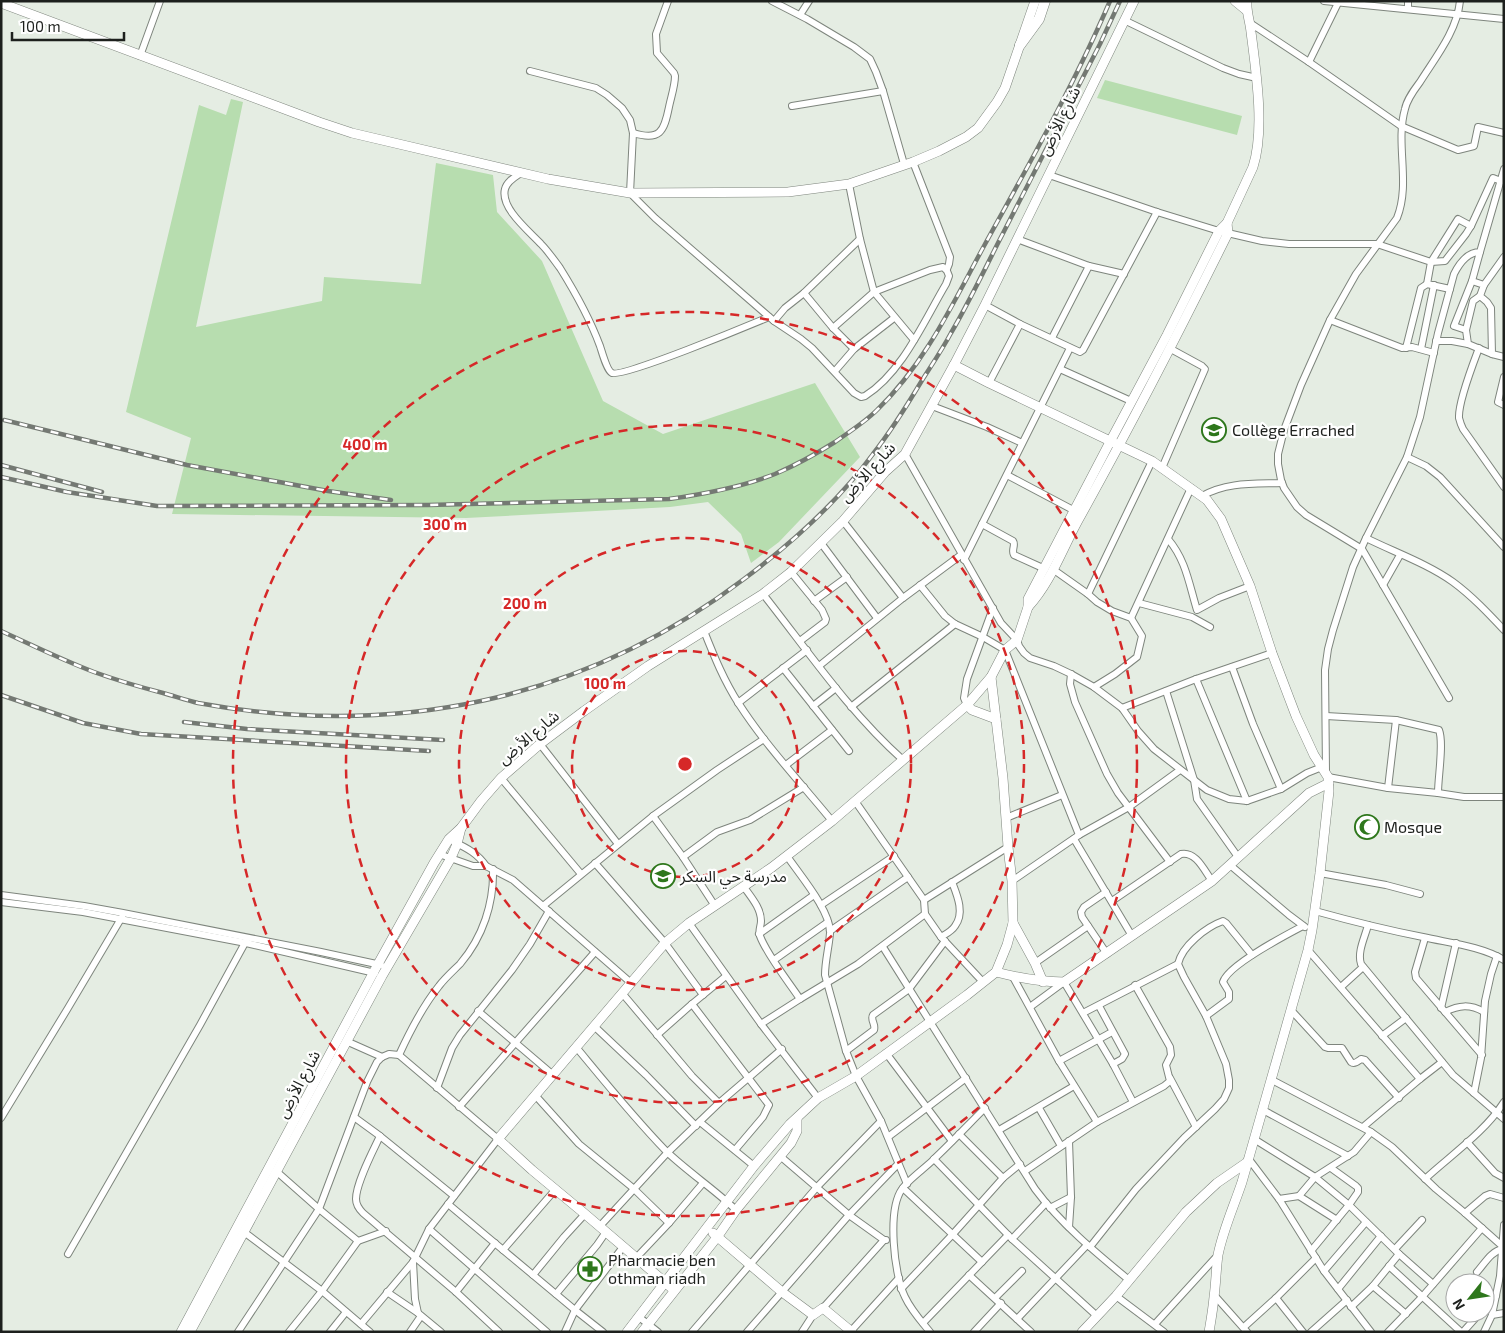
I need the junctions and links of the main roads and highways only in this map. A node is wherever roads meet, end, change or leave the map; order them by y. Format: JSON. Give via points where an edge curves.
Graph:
{"nodes":[{"id":1,"x":1045,"y":1,"type":"edge"},
{"id":2,"x":1020,"y":45,"type":"road end"}],
"edges":[{"from":1,"to":2,"type":"main road","via":[[1039,19]]}]}
